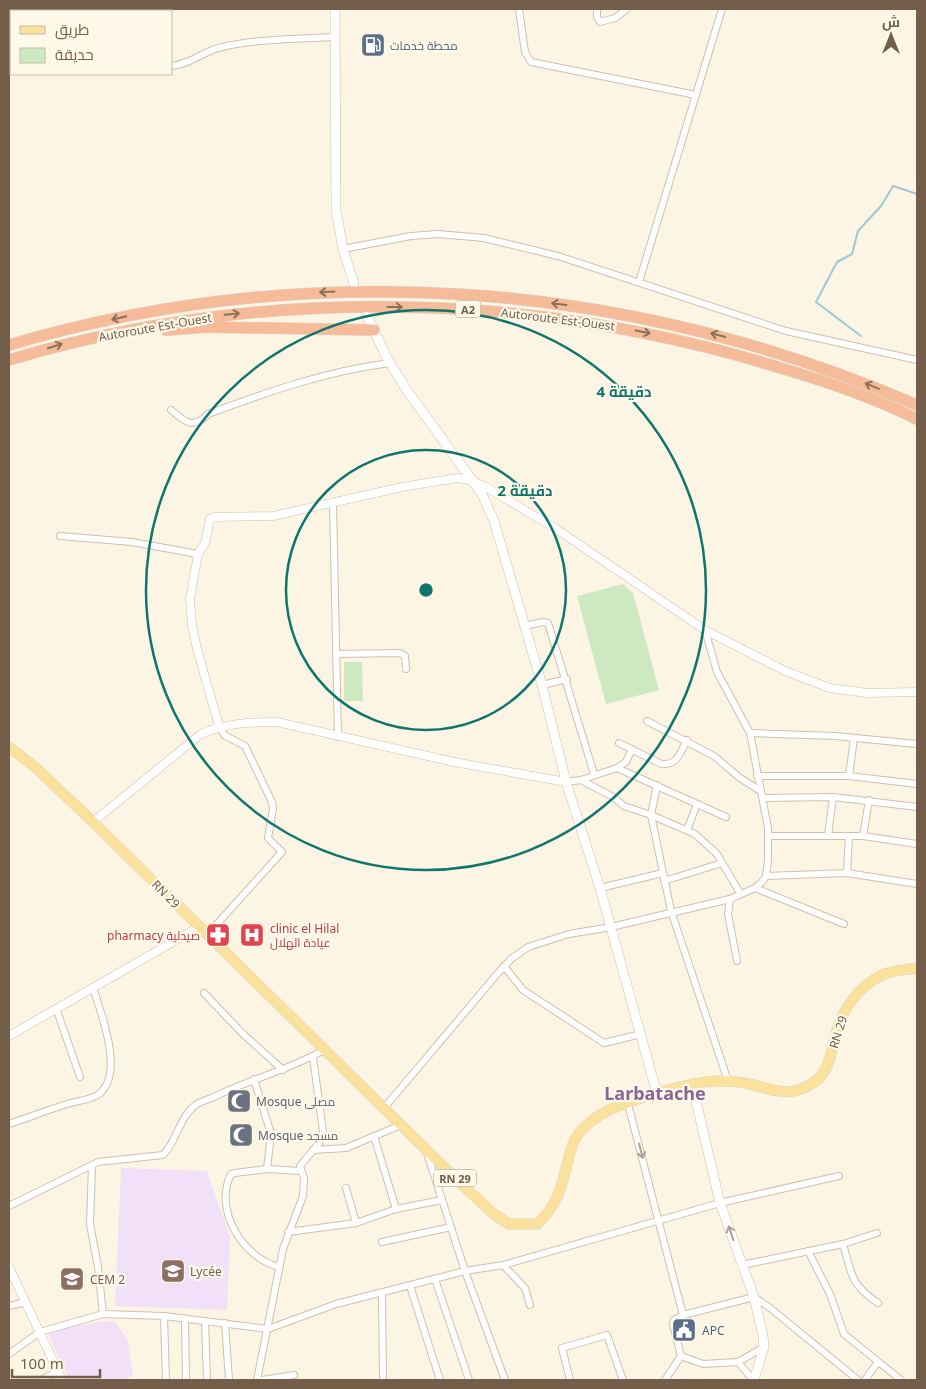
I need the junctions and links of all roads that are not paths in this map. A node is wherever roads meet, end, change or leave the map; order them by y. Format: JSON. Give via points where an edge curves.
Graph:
{"nodes":[{"id":1,"x":335,"y":9,"type":"edge"},
{"id":2,"x":519,"y":9,"type":"edge"},
{"id":3,"x":597,"y":9,"type":"edge"},
{"id":4,"x":628,"y":9,"type":"edge"},
{"id":5,"x":722,"y":9,"type":"edge"},
{"id":6,"x":334,"y":37,"type":"junction"},
{"id":7,"x":172,"y":66,"type":"edge"},
{"id":8,"x":696,"y":95,"type":"junction"},
{"id":9,"x":343,"y":249,"type":"junction"},
{"id":10,"x":639,"y":282,"type":"junction"},
{"id":11,"x":354,"y":284,"type":"dead end"},
{"id":12,"x":367,"y":316,"type":"dead end"},
{"id":13,"x":374,"y":330,"type":"junction"},
{"id":14,"x":100,"y":336,"type":"junction"},
{"id":15,"x":9,"y":345,"type":"edge"},
{"id":16,"x":9,"y":360,"type":"edge"},
{"id":17,"x":917,"y":360,"type":"edge"},
{"id":18,"x":390,"y":363,"type":"junction"},
{"id":19,"x":917,"y":405,"type":"edge"},
{"id":20,"x":170,"y":410,"type":"dead end"},
{"id":21,"x":917,"y":419,"type":"edge"},
{"id":22,"x":470,"y":480,"type":"junction"},
{"id":23,"x":333,"y":502,"type":"junction"},
{"id":24,"x":60,"y":536,"type":"dead end"},
{"id":25,"x":198,"y":554,"type":"junction"},
{"id":26,"x":524,"y":626,"type":"junction"},
{"id":27,"x":705,"y":630,"type":"junction"},
{"id":28,"x":336,"y":654,"type":"junction"},
{"id":29,"x":406,"y":669,"type":"dead end"},
{"id":30,"x":567,"y":679,"type":"junction"},
{"id":31,"x":542,"y":685,"type":"junction"},
{"id":32,"x":917,"y":692,"type":"edge"},
{"id":33,"x":647,"y":721,"type":"dead end"},
{"id":34,"x":219,"y":726,"type":"junction"},
{"id":35,"x":750,"y":733,"type":"junction"},
{"id":36,"x":338,"y":737,"type":"junction"},
{"id":37,"x":854,"y":738,"type":"junction"},
{"id":38,"x":686,"y":740,"type":"junction"},
{"id":39,"x":620,"y":743,"type":"dead end"},
{"id":40,"x":917,"y":744,"type":"edge"},
{"id":41,"x":9,"y":747,"type":"edge"},
{"id":42,"x":632,"y":749,"type":"junction"},
{"id":43,"x":617,"y":768,"type":"junction"},
{"id":44,"x":594,"y":774,"type":"junction"},
{"id":45,"x":756,"y":776,"type":"junction"},
{"id":46,"x":849,"y":776,"type":"junction"},
{"id":47,"x":581,"y":780,"type":"junction"},
{"id":48,"x":566,"y":782,"type":"junction"},
{"id":49,"x":917,"y":784,"type":"edge"},
{"id":50,"x":657,"y":785,"type":"junction"},
{"id":51,"x":759,"y":790,"type":"junction"},
{"id":52,"x":833,"y":797,"type":"junction"},
{"id":53,"x":763,"y":798,"type":"junction"},
{"id":54,"x":869,"y":800,"type":"junction"},
{"id":55,"x":697,"y":804,"type":"junction"},
{"id":56,"x":917,"y":807,"type":"edge"},
{"id":57,"x":651,"y":815,"type":"junction"},
{"id":58,"x":726,"y":817,"type":"dead end"},
{"id":59,"x":93,"y":822,"type":"junction"},
{"id":60,"x":687,"y":830,"type":"junction"},
{"id":61,"x":768,"y":836,"type":"junction"},
{"id":62,"x":828,"y":836,"type":"junction"},
{"id":63,"x":849,"y":836,"type":"junction"},
{"id":64,"x":863,"y":836,"type":"junction"},
{"id":65,"x":917,"y":844,"type":"edge"},
{"id":66,"x":722,"y":863,"type":"junction"},
{"id":67,"x":663,"y":873,"type":"junction"},
{"id":68,"x":847,"y":873,"type":"junction"},
{"id":69,"x":766,"y":876,"type":"junction"},
{"id":70,"x":664,"y":881,"type":"junction"},
{"id":71,"x":917,"y":884,"type":"edge"},
{"id":72,"x":600,"y":888,"type":"junction"},
{"id":73,"x":755,"y":888,"type":"junction"},
{"id":74,"x":740,"y":893,"type":"junction"},
{"id":75,"x":730,"y":899,"type":"junction"},
{"id":76,"x":671,"y":911,"type":"junction"},
{"id":77,"x":844,"y":924,"type":"dead end"},
{"id":78,"x":199,"y":927,"type":"junction"},
{"id":79,"x":611,"y":927,"type":"junction"},
{"id":80,"x":208,"y":934,"type":"junction"},
{"id":81,"x":737,"y":961,"type":"dead end"},
{"id":82,"x":504,"y":966,"type":"junction"},
{"id":83,"x":917,"y":968,"type":"edge"},
{"id":84,"x":93,"y":988,"type":"junction"},
{"id":85,"x":204,"y":992,"type":"dead end"},
{"id":86,"x":56,"y":1008,"type":"junction"},
{"id":87,"x":641,"y":1034,"type":"junction"},
{"id":88,"x":9,"y":1036,"type":"edge"},
{"id":89,"x":324,"y":1050,"type":"junction"},
{"id":90,"x":313,"y":1057,"type":"junction"},
{"id":91,"x":283,"y":1070,"type":"junction"},
{"id":92,"x":80,"y":1077,"type":"dead end"},
{"id":93,"x":254,"y":1078,"type":"junction"},
{"id":94,"x":728,"y":1081,"type":"junction"},
{"id":95,"x":692,"y":1084,"type":"junction"},
{"id":96,"x":658,"y":1094,"type":"junction"},
{"id":97,"x":628,"y":1104,"type":"junction"},
{"id":98,"x":384,"y":1108,"type":"junction"},
{"id":99,"x":9,"y":1124,"type":"edge"},
{"id":100,"x":401,"y":1125,"type":"junction"},
{"id":101,"x":374,"y":1136,"type":"junction"},
{"id":102,"x":426,"y":1149,"type":"junction"},
{"id":103,"x":313,"y":1150,"type":"junction"},
{"id":104,"x":92,"y":1165,"type":"junction"},
{"id":105,"x":267,"y":1169,"type":"junction"},
{"id":106,"x":301,"y":1171,"type":"junction"},
{"id":107,"x":839,"y":1176,"type":"dead end"},
{"id":108,"x":346,"y":1188,"type":"dead end"},
{"id":109,"x":442,"y":1200,"type":"junction"},
{"id":110,"x":720,"y":1203,"type":"junction"},
{"id":111,"x":9,"y":1206,"type":"edge"},
{"id":112,"x":396,"y":1210,"type":"junction"},
{"id":113,"x":659,"y":1221,"type":"junction"},
{"id":114,"x":356,"y":1223,"type":"junction"},
{"id":115,"x":451,"y":1227,"type":"junction"},
{"id":116,"x":288,"y":1232,"type":"junction"},
{"id":117,"x":877,"y":1233,"type":"dead end"},
{"id":118,"x":382,"y":1242,"type":"dead end"},
{"id":119,"x":843,"y":1244,"type":"junction"},
{"id":120,"x":808,"y":1251,"type":"junction"},
{"id":121,"x":502,"y":1265,"type":"junction"},
{"id":122,"x":742,"y":1265,"type":"junction"},
{"id":123,"x":9,"y":1267,"type":"edge"},
{"id":124,"x":279,"y":1267,"type":"junction"},
{"id":125,"x":465,"y":1271,"type":"junction"},
{"id":126,"x":436,"y":1279,"type":"junction"},
{"id":127,"x":410,"y":1286,"type":"junction"},
{"id":128,"x":382,"y":1293,"type":"junction"},
{"id":129,"x":754,"y":1297,"type":"junction"},
{"id":130,"x":26,"y":1302,"type":"junction"},
{"id":131,"x":878,"y":1304,"type":"dead end"},
{"id":132,"x":530,"y":1305,"type":"dead end"},
{"id":133,"x":9,"y":1306,"type":"edge"},
{"id":134,"x":103,"y":1314,"type":"junction"},
{"id":135,"x":683,"y":1315,"type":"junction"},
{"id":136,"x":164,"y":1316,"type":"junction"},
{"id":137,"x":185,"y":1319,"type":"junction"},
{"id":138,"x":205,"y":1321,"type":"junction"},
{"id":139,"x":225,"y":1323,"type":"junction"},
{"id":140,"x":268,"y":1329,"type":"junction"},
{"id":141,"x":40,"y":1332,"type":"junction"},
{"id":142,"x":764,"y":1346,"type":"junction"},
{"id":143,"x":9,"y":1354,"type":"edge"},
{"id":144,"x":681,"y":1356,"type":"junction"},
{"id":145,"x":738,"y":1362,"type":"junction"},
{"id":146,"x":877,"y":1363,"type":"junction"},
{"id":147,"x":58,"y":1371,"type":"junction"},
{"id":148,"x":294,"y":1375,"type":"dead end"},
{"id":149,"x":41,"y":1380,"type":"edge"},
{"id":150,"x":62,"y":1380,"type":"edge"},
{"id":151,"x":166,"y":1380,"type":"edge"},
{"id":152,"x":186,"y":1380,"type":"edge"},
{"id":153,"x":208,"y":1380,"type":"edge"},
{"id":154,"x":229,"y":1380,"type":"edge"},
{"id":155,"x":257,"y":1380,"type":"edge"},
{"id":156,"x":262,"y":1380,"type":"edge"},
{"id":157,"x":383,"y":1380,"type":"edge"},
{"id":158,"x":440,"y":1380,"type":"edge"},
{"id":159,"x":469,"y":1380,"type":"edge"},
{"id":160,"x":505,"y":1380,"type":"edge"},
{"id":161,"x":570,"y":1380,"type":"edge"},
{"id":162,"x":623,"y":1380,"type":"edge"},
{"id":163,"x":665,"y":1380,"type":"edge"},
{"id":164,"x":753,"y":1380,"type":"edge"},
{"id":165,"x":858,"y":1380,"type":"edge"},
{"id":166,"x":865,"y":1380,"type":"edge"},
{"id":167,"x":901,"y":1380,"type":"edge"}],
"edges":[{"from":1,"to":6,"type":"main road"},
{"from":2,"to":8,"type":"street","via":[[525,52],[531,62]]},
{"from":3,"to":4,"type":"street","via":[[598,20],[604,22]]},
{"from":5,"to":8,"type":"street"},
{"from":6,"to":7,"type":"street","via":[[272,40],[222,47]]},
{"from":6,"to":9,"type":"main road","via":[[335,188]]},
{"from":8,"to":10,"type":"street"},
{"from":9,"to":10,"type":"street","via":[[410,236],[461,235],[538,250]]},
{"from":9,"to":11,"type":"main road"},
{"from":10,"to":17,"type":"street","via":[[786,331]]},
{"from":12,"to":13,"type":"main road"},
{"from":13,"to":14,"type":"highway","via":[[206,327]]},
{"from":13,"to":18,"type":"main road"},
{"from":16,"to":14,"type":"highway","name":"Autoroute Est-Ouest","number":"A2","one_way":true,"via":[[71,341]]},
{"from":14,"to":21,"type":"highway","name":"Autoroute Est-Ouest","number":"A2","one_way":true,"via":[[262,311],[393,306],[503,312],[626,328],[679,340],[826,382]]},
{"from":19,"to":15,"type":"highway","name":"Autoroute Est-Ouest","number":"A2","one_way":true,"via":[[804,360],[687,327],[558,304],[424,292],[328,291],[206,303],[122,317]]},
{"from":18,"to":20,"type":"street","via":[[364,366],[271,390],[208,414],[194,424]]},
{"from":18,"to":22,"type":"main road"},
{"from":22,"to":23,"type":"street","via":[[457,478]]},
{"from":22,"to":26,"type":"main road","via":[[482,494],[494,521]]},
{"from":22,"to":27,"type":"street","via":[[554,528]]},
{"from":23,"to":25,"type":"street","via":[[273,516],[214,517],[210,519],[205,543]]},
{"from":23,"to":28,"type":"street"},
{"from":24,"to":25,"type":"street","via":[[132,542]]},
{"from":25,"to":34,"type":"street","via":[[190,598],[192,625]]},
{"from":26,"to":30,"type":"street","via":[[548,623]]},
{"from":26,"to":31,"type":"main road"},
{"from":27,"to":32,"type":"street","via":[[785,671],[830,688],[867,693]]},
{"from":27,"to":35,"type":"street","via":[[716,672]]},
{"from":28,"to":29,"type":"street","via":[[400,653],[405,656]]},
{"from":28,"to":36,"type":"street"},
{"from":30,"to":31,"type":"street"},
{"from":30,"to":44,"type":"street"},
{"from":31,"to":48,"type":"main road"},
{"from":33,"to":38,"type":"street"},
{"from":34,"to":36,"type":"street","via":[[276,722]]},
{"from":34,"to":59,"type":"street","via":[[201,734]]},
{"from":34,"to":80,"type":"street","via":[[224,735],[241,743],[248,751],[273,805],[268,838],[282,852]]},
{"from":35,"to":37,"type":"street"},
{"from":35,"to":45,"type":"street"},
{"from":36,"to":48,"type":"street"},
{"from":37,"to":40,"type":"street"},
{"from":37,"to":46,"type":"street"},
{"from":38,"to":42,"type":"street","via":[[678,757],[668,765]]},
{"from":38,"to":51,"type":"street","via":[[726,763],[740,778]]},
{"from":39,"to":42,"type":"street"},
{"from":41,"to":59,"type":"main road","name":"RN 29","number":"RN 29"},
{"from":42,"to":43,"type":"street","via":[[626,762]]},
{"from":43,"to":44,"type":"street"},
{"from":43,"to":50,"type":"street"},
{"from":44,"to":47,"type":"street"},
{"from":45,"to":46,"type":"street"},
{"from":45,"to":51,"type":"street"},
{"from":46,"to":49,"type":"street"},
{"from":47,"to":48,"type":"street"},
{"from":47,"to":57,"type":"street","via":[[624,806]]},
{"from":48,"to":72,"type":"main road"},
{"from":50,"to":55,"type":"street"},
{"from":50,"to":57,"type":"street"},
{"from":51,"to":53,"type":"street"},
{"from":52,"to":53,"type":"street"},
{"from":52,"to":54,"type":"street"},
{"from":52,"to":62,"type":"street"},
{"from":53,"to":61,"type":"street"},
{"from":54,"to":56,"type":"street"},
{"from":54,"to":64,"type":"street"},
{"from":55,"to":58,"type":"street"},
{"from":55,"to":60,"type":"street"},
{"from":57,"to":60,"type":"street"},
{"from":57,"to":67,"type":"street"},
{"from":59,"to":78,"type":"main road","name":"RN 29","number":"RN 29"},
{"from":60,"to":66,"type":"street","via":[[705,842]]},
{"from":61,"to":62,"type":"street"},
{"from":61,"to":69,"type":"street"},
{"from":62,"to":63,"type":"street"},
{"from":63,"to":64,"type":"street"},
{"from":63,"to":68,"type":"street"},
{"from":64,"to":65,"type":"street"},
{"from":66,"to":70,"type":"street"},
{"from":66,"to":74,"type":"street"},
{"from":67,"to":70,"type":"street"},
{"from":67,"to":72,"type":"street"},
{"from":68,"to":69,"type":"street"},
{"from":68,"to":71,"type":"street"},
{"from":69,"to":73,"type":"street"},
{"from":70,"to":76,"type":"street"},
{"from":72,"to":79,"type":"main road"},
{"from":73,"to":74,"type":"street"},
{"from":73,"to":77,"type":"street"},
{"from":74,"to":75,"type":"street"},
{"from":75,"to":76,"type":"street"},
{"from":75,"to":81,"type":"street","via":[[728,914]]},
{"from":76,"to":79,"type":"street"},
{"from":76,"to":94,"type":"street"},
{"from":78,"to":80,"type":"main road","name":"RN 29","number":"RN 29"},
{"from":78,"to":84,"type":"street"},
{"from":79,"to":82,"type":"street","via":[[569,934],[528,947]]},
{"from":79,"to":87,"type":"main road"},
{"from":80,"to":89,"type":"main road","name":"RN 29","number":"RN 29"},
{"from":82,"to":87,"type":"street","via":[[523,990],[604,1043]]},
{"from":82,"to":98,"type":"street"},
{"from":83,"to":94,"type":"main road","name":"RN 29","number":"RN 29","via":[[884,974],[864,987],[845,1008],[824,1073],[816,1081],[790,1093],[777,1093]]},
{"from":84,"to":86,"type":"street"},
{"from":84,"to":99,"type":"street","via":[[109,1042],[111,1064],[104,1089],[98,1095]]},
{"from":85,"to":91,"type":"street"},
{"from":86,"to":88,"type":"street"},
{"from":86,"to":92,"type":"street"},
{"from":87,"to":96,"type":"main road"},
{"from":89,"to":90,"type":"street"},
{"from":89,"to":98,"type":"main road","name":"RN 29","number":"RN 29"},
{"from":90,"to":91,"type":"street"},
{"from":90,"to":103,"type":"street","via":[[323,1132]]},
{"from":91,"to":93,"type":"street"},
{"from":93,"to":104,"type":"street","via":[[197,1104],[185,1116],[172,1143],[162,1154],[103,1160]]},
{"from":93,"to":105,"type":"street","via":[[271,1134]]},
{"from":94,"to":95,"type":"main road","name":"RN 29","number":"RN 29"},
{"from":95,"to":96,"type":"main road","name":"RN 29","number":"RN 29"},
{"from":95,"to":110,"type":"main road"},
{"from":96,"to":97,"type":"main road","name":"RN 29","number":"RN 29"},
{"from":97,"to":102,"type":"main road","name":"RN 29","number":"RN 29","via":[[601,1114],[576,1136],[561,1190],[548,1214],[537,1224],[509,1224],[495,1215]]},
{"from":97,"to":113,"type":"street","one_way":true},
{"from":98,"to":100,"type":"main road","name":"RN 29","number":"RN 29"},
{"from":100,"to":101,"type":"street"},
{"from":100,"to":102,"type":"main road","name":"RN 29","number":"RN 29"},
{"from":101,"to":103,"type":"street","via":[[346,1148]]},
{"from":101,"to":112,"type":"street"},
{"from":102,"to":109,"type":"street"},
{"from":103,"to":106,"type":"street","via":[[302,1162]]},
{"from":104,"to":111,"type":"street"},
{"from":104,"to":134,"type":"street","via":[[90,1224]]},
{"from":105,"to":106,"type":"street"},
{"from":105,"to":124,"type":"street","via":[[232,1174],[228,1183],[227,1207],[234,1231],[248,1251],[268,1265]]},
{"from":106,"to":116,"type":"street","via":[[303,1196]]},
{"from":107,"to":110,"type":"street"},
{"from":108,"to":114,"type":"street"},
{"from":109,"to":112,"type":"street"},
{"from":109,"to":115,"type":"street"},
{"from":110,"to":113,"type":"street"},
{"from":122,"to":110,"type":"main road","one_way":true},
{"from":112,"to":114,"type":"street"},
{"from":113,"to":121,"type":"street"},
{"from":113,"to":135,"type":"street"},
{"from":114,"to":116,"type":"street"},
{"from":115,"to":118,"type":"street"},
{"from":115,"to":125,"type":"street"},
{"from":116,"to":124,"type":"street"},
{"from":117,"to":119,"type":"street"},
{"from":119,"to":120,"type":"street"},
{"from":119,"to":131,"type":"street","via":[[857,1286]]},
{"from":120,"to":122,"type":"street"},
{"from":120,"to":146,"type":"street","via":[[830,1294],[844,1334]]},
{"from":121,"to":125,"type":"street"},
{"from":121,"to":132,"type":"street","via":[[525,1288]]},
{"from":122,"to":129,"type":"main road"},
{"from":123,"to":130,"type":"street"},
{"from":124,"to":140,"type":"street"},
{"from":125,"to":126,"type":"street"},
{"from":125,"to":160,"type":"street"},
{"from":126,"to":127,"type":"street"},
{"from":126,"to":159,"type":"street"},
{"from":127,"to":128,"type":"street"},
{"from":127,"to":158,"type":"street"},
{"from":128,"to":140,"type":"street","via":[[319,1309]]},
{"from":128,"to":157,"type":"street"},
{"from":129,"to":135,"type":"street"},
{"from":129,"to":142,"type":"main road"},
{"from":129,"to":165,"type":"street"},
{"from":130,"to":133,"type":"street"},
{"from":130,"to":141,"type":"street"},
{"from":134,"to":136,"type":"street"},
{"from":134,"to":141,"type":"street"},
{"from":135,"to":144,"type":"street","via":[[673,1324]]},
{"from":136,"to":137,"type":"street"},
{"from":136,"to":151,"type":"street"},
{"from":137,"to":138,"type":"street"},
{"from":137,"to":152,"type":"street"},
{"from":138,"to":139,"type":"street"},
{"from":138,"to":153,"type":"street"},
{"from":139,"to":140,"type":"street"},
{"from":139,"to":154,"type":"street"},
{"from":140,"to":155,"type":"street"},
{"from":141,"to":143,"type":"street"},
{"from":141,"to":147,"type":"street"},
{"from":142,"to":145,"type":"street"},
{"from":142,"to":164,"type":"main road"},
{"from":144,"to":145,"type":"street","via":[[703,1364]]},
{"from":144,"to":163,"type":"street"},
{"from":145,"to":164,"type":"street"},
{"from":146,"to":166,"type":"street"},
{"from":146,"to":167,"type":"street"},
{"from":147,"to":149,"type":"street"},
{"from":147,"to":150,"type":"street"},
{"from":148,"to":156,"type":"street"},
{"from":161,"to":162,"type":"street","via":[[562,1348],[607,1335]]}]}
